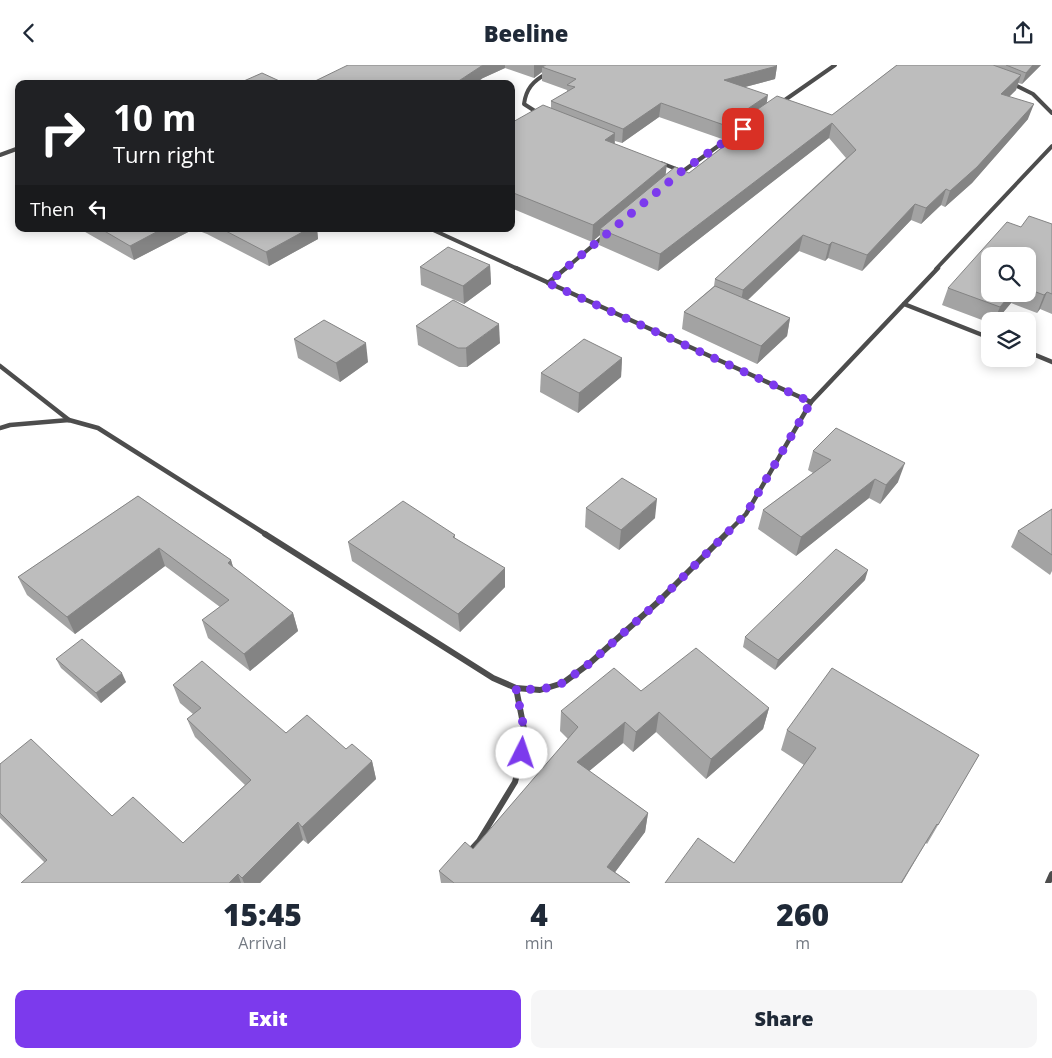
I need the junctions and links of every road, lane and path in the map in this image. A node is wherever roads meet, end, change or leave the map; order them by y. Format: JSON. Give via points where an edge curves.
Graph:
{"nodes":[{"id":1,"x":835,"y":65,"type":"edge"},
{"id":2,"x":554,"y":69,"type":"edge"},
{"id":3,"x":1008,"y":82,"type":"edge"},
{"id":4,"x":774,"y":108,"type":"edge"},
{"id":5,"x":1052,"y":113,"type":"edge"},
{"id":6,"x":540,"y":115,"type":"edge"},
{"id":7,"x":743,"y":129,"type":"edge"},
{"id":8,"x":1052,"y":146,"type":"edge"},
{"id":9,"x":15,"y":149,"type":"edge"},
{"id":10,"x":0,"y":155,"type":"edge"},
{"id":11,"x":655,"y":161,"type":"edge"},
{"id":12,"x":682,"y":171,"type":"junction"},
{"id":13,"x":674,"y":177,"type":"edge"},
{"id":14,"x":438,"y":232,"type":"edge"},
{"id":15,"x":608,"y":233,"type":"edge"},
{"id":16,"x":548,"y":283,"type":"junction"},
{"id":17,"x":904,"y":304,"type":"junction"},
{"id":18,"x":981,"y":334,"type":"edge"},
{"id":19,"x":1036,"y":356,"type":"edge"},
{"id":20,"x":1052,"y":362,"type":"edge"},
{"id":21,"x":0,"y":367,"type":"edge"},
{"id":22,"x":811,"y":402,"type":"junction"},
{"id":23,"x":69,"y":420,"type":"junction"},
{"id":24,"x":0,"y":428,"type":"edge"},
{"id":25,"x":516,"y":688,"type":"junction"},
{"id":26,"x":465,"y":855,"type":"edge"},
{"id":27,"x":1052,"y":874,"type":"edge"},
{"id":28,"x":1048,"y":883,"type":"edge"}],
"edges":[{"from":1,"to":4,"type":"street"},
{"from":2,"to":6,"type":"street","via":[[532,82],[525,93],[524,103]]},
{"from":3,"to":5,"type":"street","via":[[1033,93]]},
{"from":7,"to":12,"type":"street"},
{"from":8,"to":17,"type":"street"},
{"from":9,"to":10,"type":"street"},
{"from":11,"to":12,"type":"street"},
{"from":12,"to":13,"type":"street"},
{"from":14,"to":16,"type":"street"},
{"from":15,"to":16,"type":"street"},
{"from":16,"to":22,"type":"street"},
{"from":17,"to":18,"type":"street"},
{"from":17,"to":22,"type":"street"},
{"from":19,"to":20,"type":"street"},
{"from":21,"to":23,"type":"street"},
{"from":22,"to":25,"type":"street","via":[[746,514],[658,602],[563,683],[540,690]]},
{"from":23,"to":24,"type":"street"},
{"from":23,"to":25,"type":"street","via":[[98,428],[134,449],[493,678]]},
{"from":25,"to":26,"type":"street","via":[[526,739],[515,782],[479,841]]},
{"from":27,"to":28,"type":"street"}]}
